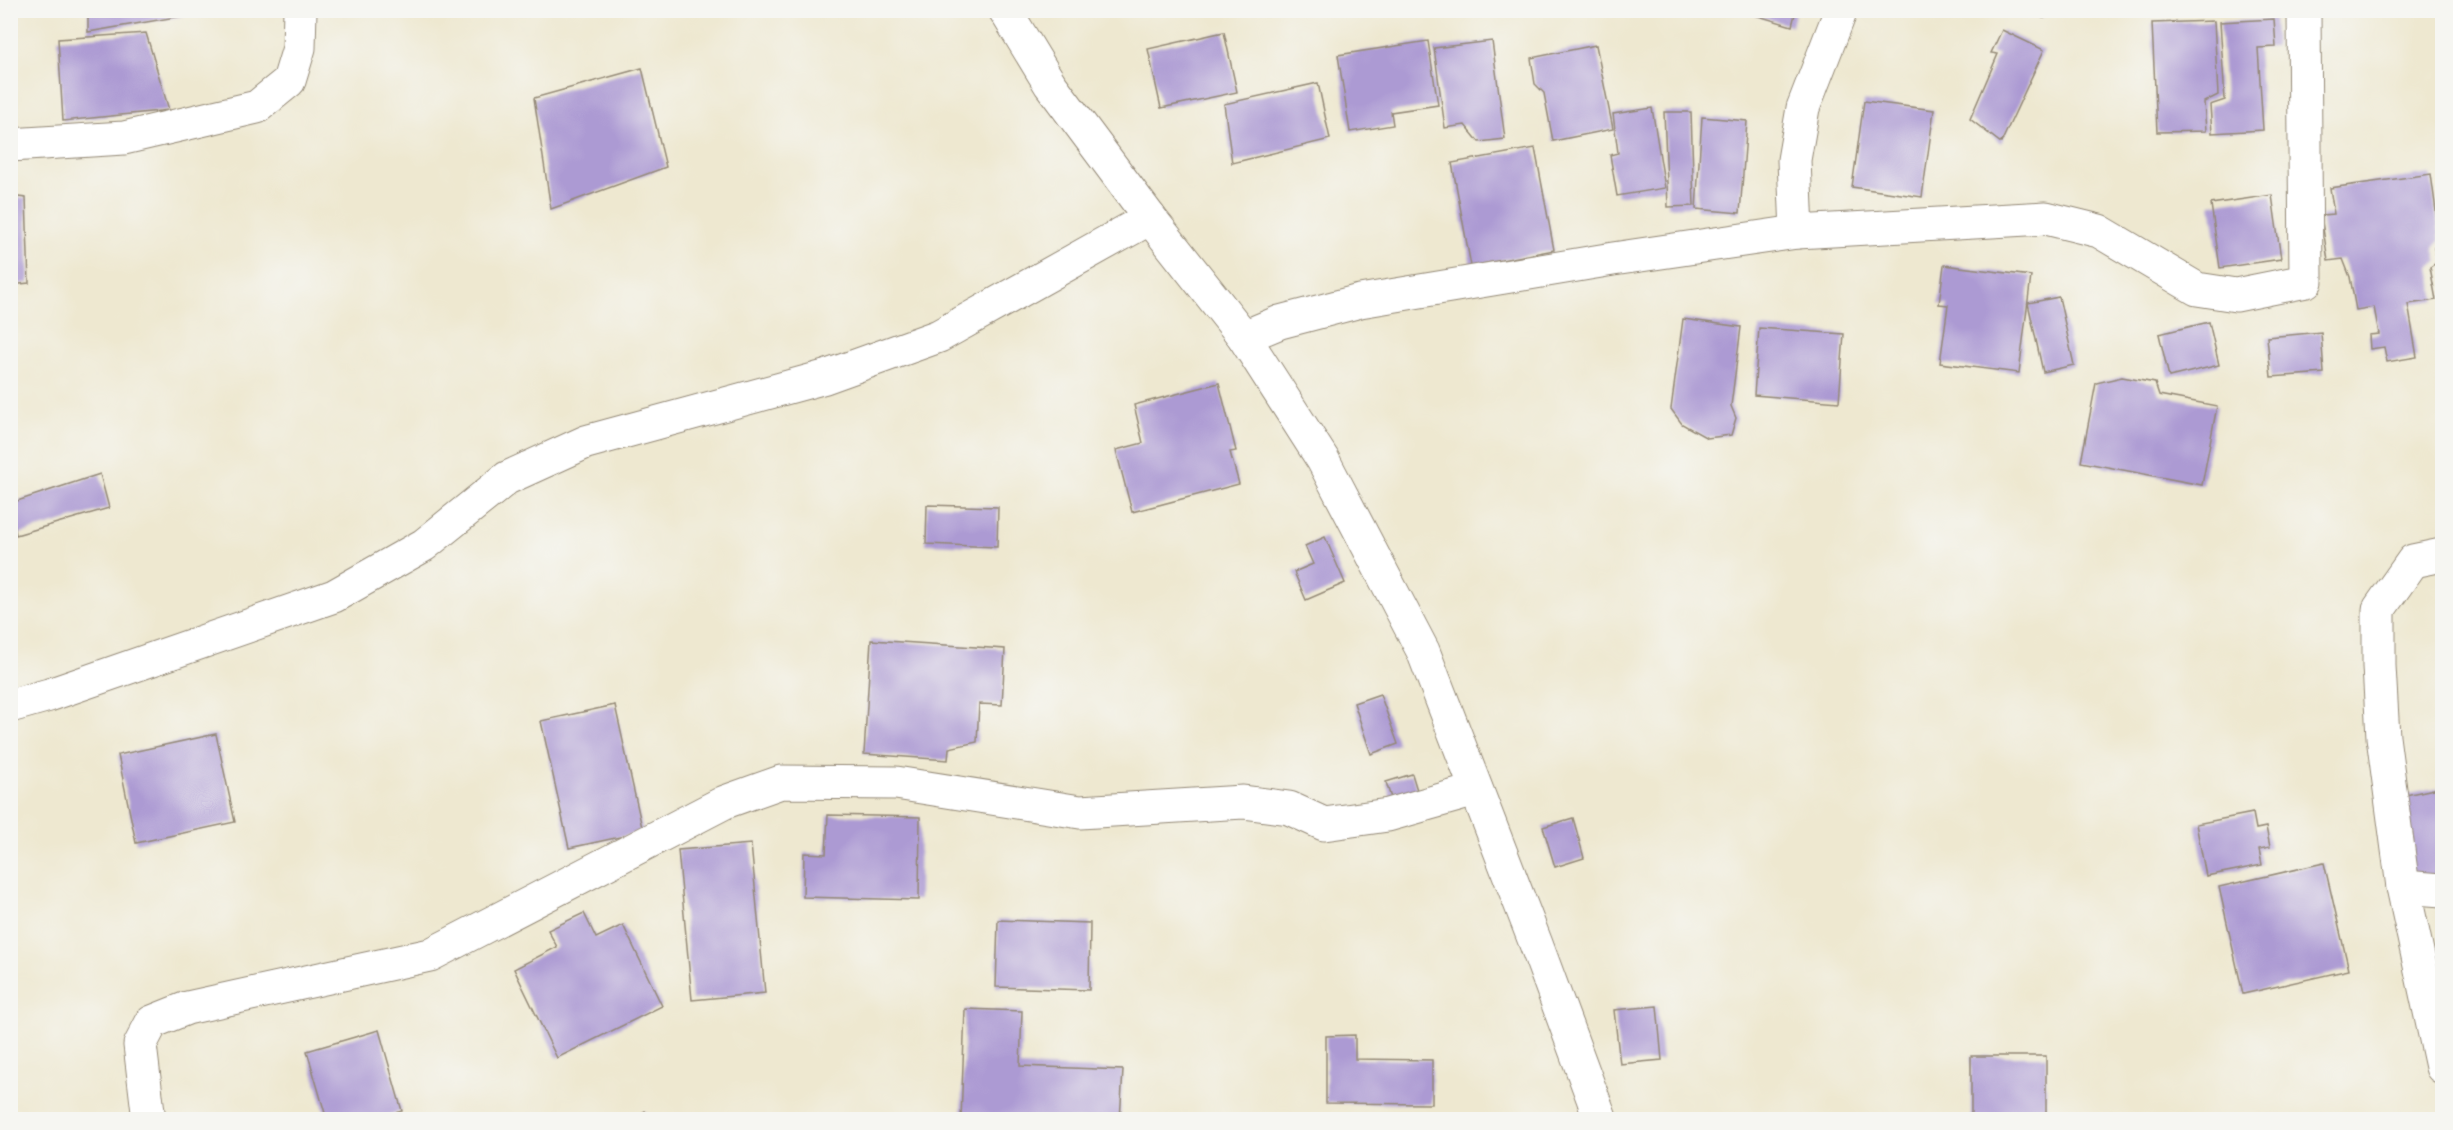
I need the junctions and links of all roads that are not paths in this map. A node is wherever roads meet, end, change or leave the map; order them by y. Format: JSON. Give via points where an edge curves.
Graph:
{"nodes":[{"id":1,"x":300,"y":10,"type":"edge"},
{"id":2,"x":1005,"y":10,"type":"edge"},
{"id":3,"x":1840,"y":10,"type":"edge"},
{"id":4,"x":2304,"y":10,"type":"edge"},
{"id":5,"x":10,"y":145,"type":"edge"},
{"id":6,"x":1150,"y":218,"type":"junction"},
{"id":7,"x":1797,"y":232,"type":"junction"},
{"id":8,"x":1244,"y":337,"type":"junction"},
{"id":9,"x":2442,"y":555,"type":"edge"},
{"id":10,"x":10,"y":706,"type":"edge"},
{"id":11,"x":1476,"y":790,"type":"junction"},
{"id":12,"x":2403,"y":887,"type":"junction"},
{"id":13,"x":2442,"y":890,"type":"edge"},
{"id":14,"x":2442,"y":1067,"type":"edge"},
{"id":15,"x":149,"y":1119,"type":"edge"},
{"id":16,"x":1600,"y":1119,"type":"edge"}],
"edges":[{"from":1,"to":5,"type":"street","via":[[299,48],[289,81],[257,107],[124,138]]},
{"from":2,"to":6,"type":"street","via":[[1050,84]]},
{"from":3,"to":7,"type":"street","via":[[1803,108],[1794,160]]},
{"from":4,"to":7,"type":"street","via":[[2306,281],[2236,296],[2197,288],[2099,231],[2046,218]]},
{"from":6,"to":8,"type":"street"},
{"from":6,"to":10,"type":"street","via":[[939,336],[825,377],[586,441],[507,478],[424,545],[334,597]]},
{"from":7,"to":8,"type":"street","via":[[1360,301],[1280,322]]},
{"from":8,"to":11,"type":"street","via":[[1323,460],[1423,651]]},
{"from":9,"to":12,"type":"street","via":[[2414,561],[2379,609],[2383,737]]},
{"from":11,"to":15,"type":"street","via":[[1388,815],[1324,824],[1289,808],[1243,802],[1080,812],[896,783],[781,782],[725,802],[430,955],[187,1008],[152,1022],[140,1045]]},
{"from":11,"to":16,"type":"street"},
{"from":12,"to":13,"type":"street"},
{"from":12,"to":14,"type":"street"}]}
